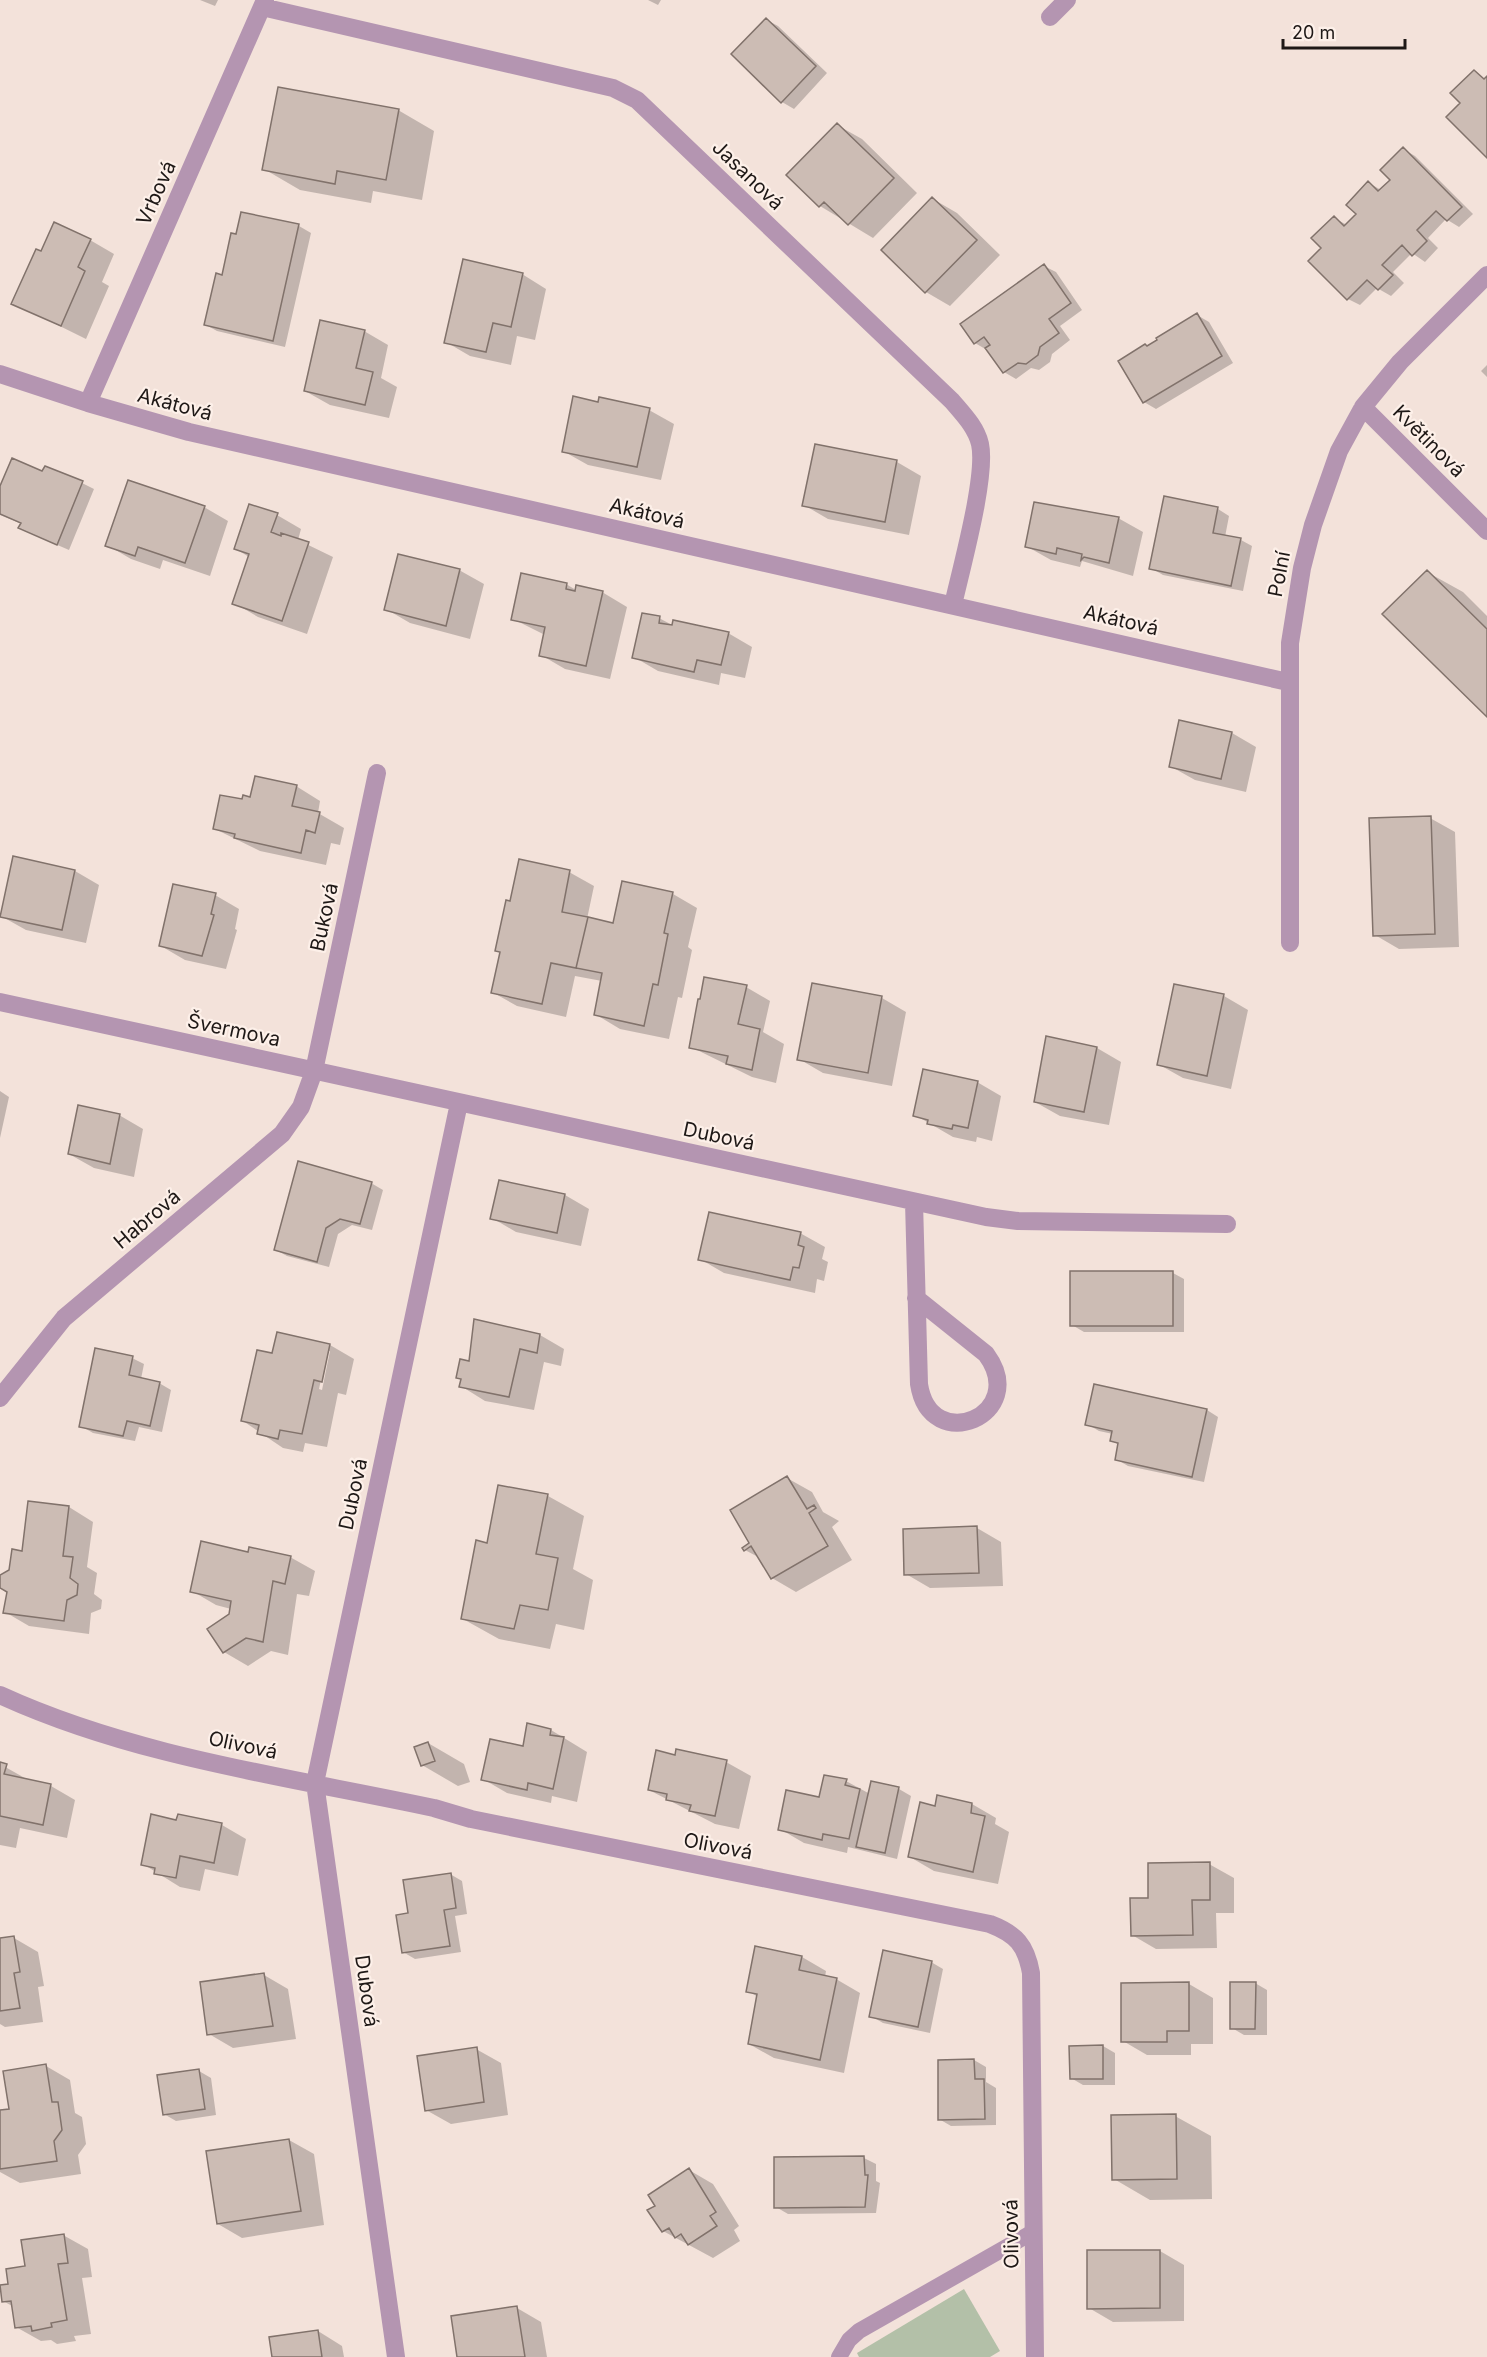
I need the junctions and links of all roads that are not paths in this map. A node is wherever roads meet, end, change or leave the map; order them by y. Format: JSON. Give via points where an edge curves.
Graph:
{"nodes":[{"id":1,"x":1066,"y":0,"type":"edge"},
{"id":2,"x":264,"y":4,"type":"edge"},
{"id":3,"x":1050,"y":17,"type":"dead end"},
{"id":4,"x":1487,"y":275,"type":"edge"},
{"id":5,"x":0,"y":374,"type":"edge"},
{"id":6,"x":88,"y":403,"type":"junction"},
{"id":7,"x":1364,"y":407,"type":"junction"},
{"id":8,"x":1487,"y":531,"type":"edge"},
{"id":9,"x":953,"y":605,"type":"junction"},
{"id":10,"x":1288,"y":682,"type":"junction"},
{"id":11,"x":377,"y":773,"type":"dead end"},
{"id":12,"x":1290,"y":943,"type":"dead end"},
{"id":13,"x":0,"y":1002,"type":"edge"},
{"id":14,"x":314,"y":1071,"type":"junction"},
{"id":15,"x":459,"y":1102,"type":"junction"},
{"id":16,"x":914,"y":1202,"type":"junction"},
{"id":17,"x":1227,"y":1224,"type":"dead end"},
{"id":18,"x":916,"y":1298,"type":"junction"},
{"id":19,"x":0,"y":1398,"type":"edge"},
{"id":20,"x":0,"y":1695,"type":"edge"},
{"id":21,"x":315,"y":1783,"type":"junction"},
{"id":22,"x":1033,"y":2232,"type":"junction"},
{"id":23,"x":396,"y":2357,"type":"edge"},
{"id":24,"x":839,"y":2357,"type":"edge"},
{"id":25,"x":1035,"y":2357,"type":"edge"}],
"edges":[{"from":1,"to":3,"type":"street"},
{"from":2,"to":6,"type":"street","name":"Vrbová"},
{"from":2,"to":9,"type":"street","name":"Jasanová","via":[[613,88],[637,100],[952,401],[974,429],[980,444],[980,472]]},
{"from":4,"to":7,"type":"street","name":"Polní","via":[[1400,362]]},
{"from":5,"to":6,"type":"street","name":"Akátová"},
{"from":6,"to":9,"type":"street","name":"Akátová","via":[[189,432]]},
{"from":7,"to":8,"type":"street","name":"Květinová"},
{"from":7,"to":10,"type":"street","name":"Polní","via":[[1339,451],[1313,525],[1296,603]]},
{"from":9,"to":10,"type":"street","name":"Akátová"},
{"from":10,"to":12,"type":"street","name":"Polní"},
{"from":11,"to":14,"type":"street","name":"Buková"},
{"from":13,"to":14,"type":"street","name":"Švermova"},
{"from":14,"to":15,"type":"street","name":"Švermova"},
{"from":14,"to":19,"type":"street","name":"Habrová","via":[[301,1107],[282,1134],[64,1318]]},
{"from":15,"to":16,"type":"street","name":"Dubová"},
{"from":15,"to":21,"type":"street","name":"Dubová"},
{"from":16,"to":17,"type":"street","name":"Dubová","via":[[1018,1221]]},
{"from":16,"to":18,"type":"street"},
{"from":18,"to":18,"type":"street","via":[[921,1396],[927,1408],[942,1419],[961,1423],[974,1420],[985,1413],[995,1397],[998,1378],[994,1365],[986,1354]]},
{"from":20,"to":21,"type":"street","name":"Olivová","via":[[117,1740]]},
{"from":21,"to":22,"type":"street","name":"Olivová","via":[[1008,1930],[1028,1954],[1030,1972]]},
{"from":21,"to":23,"type":"street","name":"Dubová"},
{"from":22,"to":24,"type":"lane","via":[[859,2331]]},
{"from":22,"to":25,"type":"street","name":"Olivová"}]}
